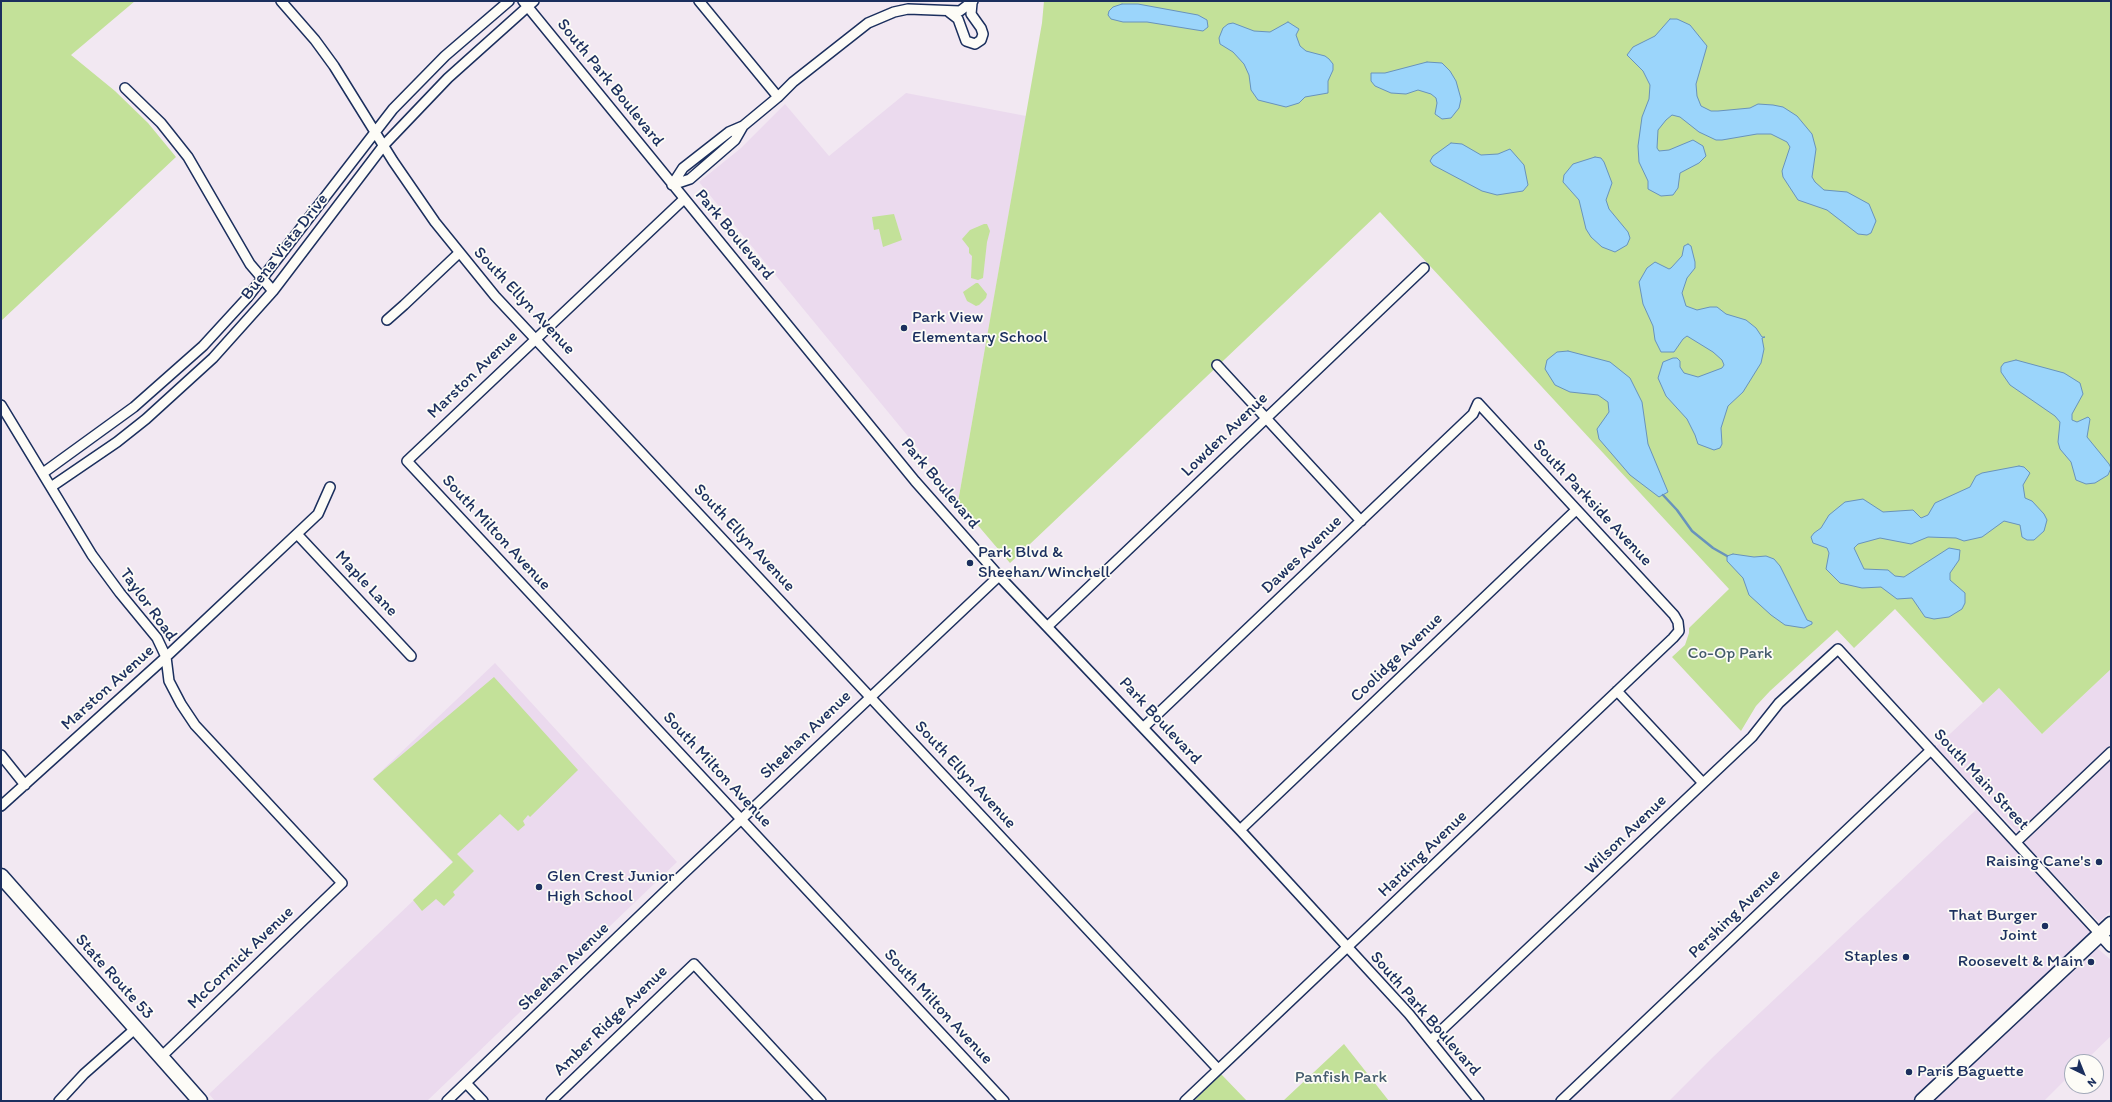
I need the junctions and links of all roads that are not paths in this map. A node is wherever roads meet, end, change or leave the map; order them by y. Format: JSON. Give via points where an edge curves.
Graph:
{"nodes":[{"id":1,"x":281,"y":1,"type":"edge"},
{"id":2,"x":509,"y":1,"type":"edge"},
{"id":3,"x":700,"y":1,"type":"edge"},
{"id":4,"x":972,"y":2,"type":"edge"},
{"id":5,"x":528,"y":3,"type":"edge"},
{"id":6,"x":948,"y":12,"type":"junction"},
{"id":7,"x":124,"y":88,"type":"dead end"},
{"id":8,"x":778,"y":97,"type":"junction"},
{"id":9,"x":374,"y":130,"type":"junction"},
{"id":10,"x":384,"y":145,"type":"junction"},
{"id":11,"x":672,"y":185,"type":"junction"},
{"id":12,"x":684,"y":199,"type":"junction"},
{"id":13,"x":459,"y":254,"type":"junction"},
{"id":14,"x":1424,"y":268,"type":"dead end"},
{"id":15,"x":262,"y":279,"type":"junction"},
{"id":16,"x":273,"y":291,"type":"junction"},
{"id":17,"x":386,"y":320,"type":"dead end"},
{"id":18,"x":536,"y":337,"type":"junction"},
{"id":19,"x":1217,"y":365,"type":"dead end"},
{"id":20,"x":1478,"y":403,"type":"joint"},
{"id":21,"x":1,"y":405,"type":"edge"},
{"id":22,"x":1266,"y":418,"type":"junction"},
{"id":23,"x":407,"y":461,"type":"joint"},
{"id":24,"x":43,"y":473,"type":"junction"},
{"id":25,"x":51,"y":487,"type":"junction"},
{"id":26,"x":330,"y":487,"type":"dead end"},
{"id":27,"x":1576,"y":510,"type":"junction"},
{"id":28,"x":1361,"y":521,"type":"junction"},
{"id":29,"x":297,"y":534,"type":"junction"},
{"id":30,"x":999,"y":576,"type":"junction"},
{"id":31,"x":1048,"y":626,"type":"junction"},
{"id":32,"x":1679,"y":627,"type":"joint"},
{"id":33,"x":1838,"y":649,"type":"joint"},
{"id":34,"x":411,"y":656,"type":"dead end"},
{"id":35,"x":166,"y":657,"type":"junction"},
{"id":36,"x":1617,"y":691,"type":"junction"},
{"id":37,"x":870,"y":696,"type":"junction"},
{"id":38,"x":1144,"y":727,"type":"junction"},
{"id":39,"x":1931,"y":750,"type":"junction"},
{"id":40,"x":2111,"y":752,"type":"edge"},
{"id":41,"x":1,"y":755,"type":"edge"},
{"id":42,"x":1703,"y":783,"type":"junction"},
{"id":43,"x":25,"y":785,"type":"junction"},
{"id":44,"x":1,"y":806,"type":"edge"},
{"id":45,"x":741,"y":819,"type":"junction"},
{"id":46,"x":1240,"y":830,"type":"junction"},
{"id":47,"x":2016,"y":842,"type":"junction"},
{"id":48,"x":1,"y":876,"type":"edge"},
{"id":49,"x":342,"y":883,"type":"joint"},
{"id":50,"x":2111,"y":924,"type":"edge"},
{"id":51,"x":2100,"y":934,"type":"junction"},
{"id":52,"x":2111,"y":946,"type":"edge"},
{"id":53,"x":1347,"y":948,"type":"junction"},
{"id":54,"x":136,"y":1028,"type":"junction"},
{"id":55,"x":1431,"y":1040,"type":"junction"},
{"id":56,"x":161,"y":1057,"type":"junction"},
{"id":57,"x":1218,"y":1069,"type":"junction"},
{"id":58,"x":466,"y":1083,"type":"junction"},
{"id":59,"x":59,"y":1101,"type":"edge"},
{"id":60,"x":200,"y":1101,"type":"edge"},
{"id":61,"x":448,"y":1101,"type":"edge"},
{"id":62,"x":483,"y":1101,"type":"edge"},
{"id":63,"x":551,"y":1101,"type":"edge"},
{"id":64,"x":821,"y":1101,"type":"edge"},
{"id":65,"x":1004,"y":1101,"type":"edge"},
{"id":66,"x":1185,"y":1101,"type":"edge"},
{"id":67,"x":1479,"y":1101,"type":"edge"},
{"id":68,"x":1561,"y":1101,"type":"edge"},
{"id":69,"x":1922,"y":1101,"type":"edge"}],
"edges":[{"from":1,"to":9,"type":"street","name":"South Ellyn Avenue","via":[[334,66]]},
{"from":2,"to":9,"type":"street","name":"Buena Vista Drive","via":[[445,56]]},
{"from":3,"to":8,"type":"street"},
{"from":4,"to":6,"type":"street","via":[[960,11]]},
{"from":4,"to":6,"type":"street","via":[[971,14],[983,31],[981,40],[975,44],[966,41],[958,19]]},
{"from":5,"to":10,"type":"street","name":"Buena Vista Drive","via":[[448,78]]},
{"from":5,"to":11,"type":"street","name":"South Park Boulevard"},
{"from":6,"to":8,"type":"street","via":[[908,9],[887,14],[868,23],[793,82]]},
{"from":7,"to":15,"type":"street","via":[[161,123],[188,157],[250,264]]},
{"from":8,"to":11,"type":"street","via":[[743,126],[729,132],[683,168]]},
{"from":9,"to":10,"type":"street","name":"South Ellyn Avenue"},
{"from":9,"to":15,"type":"street","name":"Buena Vista Drive"},
{"from":10,"to":13,"type":"street","name":"South Ellyn Avenue","via":[[418,199]]},
{"from":10,"to":16,"type":"street","name":"Buena Vista Drive"},
{"from":11,"to":12,"type":"street","name":"Park Boulevard"},
{"from":12,"to":18,"type":"street","name":"Marston Avenue"},
{"from":12,"to":30,"type":"street","name":"Park Boulevard","via":[[915,481]]},
{"from":13,"to":17,"type":"street"},
{"from":13,"to":18,"type":"street","name":"South Ellyn Avenue"},
{"from":14,"to":22,"type":"street","name":"Lowden Avenue"},
{"from":15,"to":16,"type":"street"},
{"from":15,"to":24,"type":"street","name":"Buena Vista Drive","via":[[208,340],[159,387]]},
{"from":16,"to":25,"type":"street","name":"Buena Vista Drive","via":[[213,358],[167,401],[117,442]]},
{"from":18,"to":23,"type":"street","name":"Marston Avenue"},
{"from":18,"to":37,"type":"street","name":"South Ellyn Avenue"},
{"from":19,"to":22,"type":"street"},
{"from":20,"to":27,"type":"street","name":"South Parkside Avenue"},
{"from":20,"to":28,"type":"street","name":"Dawes Avenue","via":[[1473,414]]},
{"from":21,"to":24,"type":"street","name":"Taylor Road"},
{"from":22,"to":28,"type":"street"},
{"from":22,"to":31,"type":"street","name":"Lowden Avenue"},
{"from":23,"to":45,"type":"street","name":"South Milton Avenue"},
{"from":24,"to":25,"type":"street","name":"Taylor Road"},
{"from":25,"to":35,"type":"street","name":"Taylor Road","via":[[92,555],[157,638]]},
{"from":26,"to":29,"type":"street","name":"Marston Avenue","via":[[318,514]]},
{"from":27,"to":32,"type":"street","name":"South Parkside Avenue","via":[[1674,615]]},
{"from":27,"to":46,"type":"street","name":"Coolidge Avenue"},
{"from":28,"to":38,"type":"street","name":"Dawes Avenue"},
{"from":29,"to":34,"type":"street","name":"Maple Lane"},
{"from":29,"to":35,"type":"street","name":"Marston Avenue"},
{"from":30,"to":31,"type":"street","name":"Park Boulevard"},
{"from":30,"to":37,"type":"street","name":"Sheehan Avenue"},
{"from":31,"to":38,"type":"street","name":"Park Boulevard"},
{"from":32,"to":36,"type":"street","name":"Harding Avenue","via":[[1677,634]]},
{"from":33,"to":39,"type":"street","name":"South Main Street"},
{"from":33,"to":42,"type":"street","name":"Wilson Avenue","via":[[1779,703],[1752,737]]},
{"from":35,"to":43,"type":"street","name":"Marston Avenue"},
{"from":35,"to":49,"type":"street","name":"Taylor Road","via":[[169,681],[195,725]]},
{"from":36,"to":42,"type":"street"},
{"from":36,"to":53,"type":"street","name":"Harding Avenue"},
{"from":37,"to":45,"type":"street","name":"Sheehan Avenue"},
{"from":37,"to":57,"type":"street","name":"South Ellyn Avenue"},
{"from":38,"to":46,"type":"street","name":"Park Boulevard"},
{"from":39,"to":47,"type":"street","name":"South Main Street"},
{"from":39,"to":68,"type":"street","name":"Pershing Avenue"},
{"from":40,"to":47,"type":"street"},
{"from":41,"to":43,"type":"street"},
{"from":42,"to":55,"type":"street","name":"Wilson Avenue"},
{"from":43,"to":44,"type":"street","name":"Marston Avenue"},
{"from":45,"to":58,"type":"street","name":"Sheehan Avenue"},
{"from":45,"to":65,"type":"street","name":"South Milton Avenue"},
{"from":46,"to":53,"type":"street","name":"Park Boulevard"},
{"from":47,"to":51,"type":"street","name":"South Main Street"},
{"from":48,"to":54,"type":"main road","name":"State Route 53"},
{"from":49,"to":56,"type":"street","name":"McCormick Avenue"},
{"from":50,"to":51,"type":"main road"},
{"from":51,"to":52,"type":"street"},
{"from":51,"to":69,"type":"main road"},
{"from":53,"to":55,"type":"street","name":"South Park Boulevard"},
{"from":53,"to":57,"type":"street","name":"Harding Avenue"},
{"from":54,"to":56,"type":"main road","name":"State Route 53"},
{"from":54,"to":59,"type":"street","via":[[84,1074]]},
{"from":55,"to":67,"type":"street","name":"South Park Boulevard"},
{"from":56,"to":60,"type":"main road","name":"State Route 53"},
{"from":57,"to":66,"type":"street","name":"Harding Avenue"},
{"from":58,"to":61,"type":"street","name":"Sheehan Avenue"},
{"from":58,"to":62,"type":"street"},
{"from":63,"to":64,"type":"street","name":"Amber Ridge Avenue","via":[[694,964]]}]}
